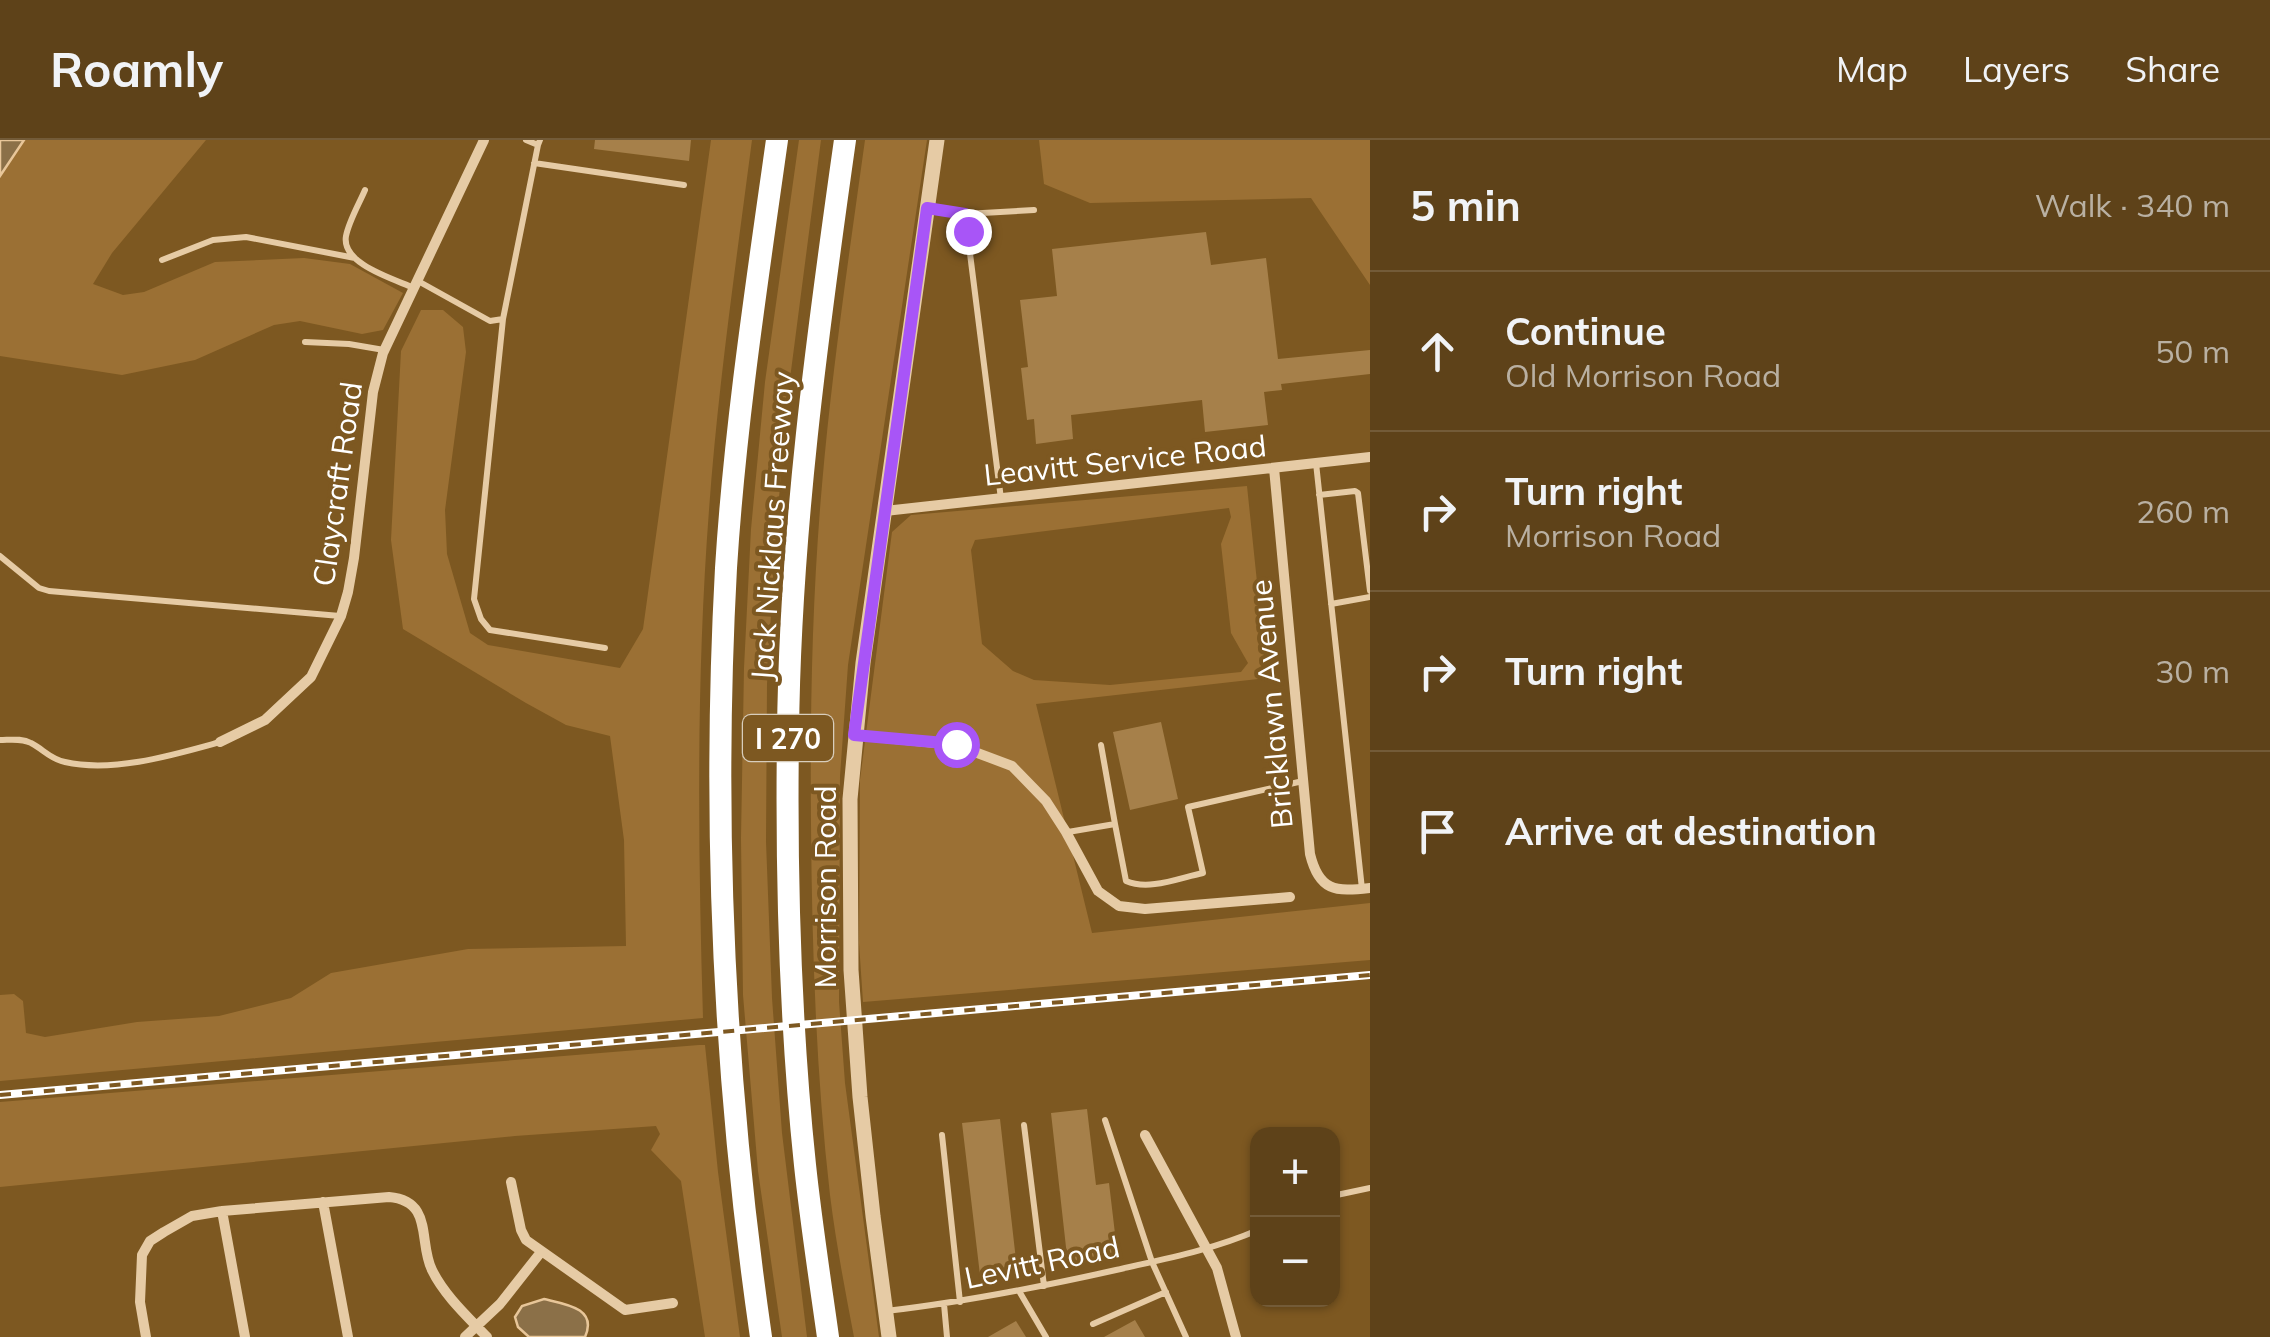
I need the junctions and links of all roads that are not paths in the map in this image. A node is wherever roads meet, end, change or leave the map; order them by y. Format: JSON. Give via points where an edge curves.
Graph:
{"nodes":[{"id":1,"x":484,"y":140,"type":"edge"},
{"id":2,"x":526,"y":140,"type":"edge"},
{"id":3,"x":777,"y":140,"type":"edge"},
{"id":4,"x":845,"y":140,"type":"edge"},
{"id":5,"x":937,"y":140,"type":"edge"},
{"id":6,"x":539,"y":142,"type":"edge"},
{"id":7,"x":534,"y":163,"type":"junction"},
{"id":8,"x":684,"y":185,"type":"dead end"},
{"id":9,"x":365,"y":190,"type":"dead end"},
{"id":10,"x":927,"y":208,"type":"junction"},
{"id":11,"x":1034,"y":210,"type":"dead end"},
{"id":12,"x":965,"y":214,"type":"junction"},
{"id":13,"x":354,"y":258,"type":"junction"},
{"id":14,"x":162,"y":260,"type":"dead end"},
{"id":15,"x":417,"y":285,"type":"junction"},
{"id":16,"x":503,"y":319,"type":"junction"},
{"id":17,"x":306,"y":342,"type":"dead end"},
{"id":18,"x":385,"y":350,"type":"junction"},
{"id":19,"x":1370,"y":457,"type":"edge"},
{"id":20,"x":1316,"y":463,"type":"junction"},
{"id":21,"x":1274,"y":468,"type":"junction"},
{"id":22,"x":1320,"y":495,"type":"junction"},
{"id":23,"x":1001,"y":498,"type":"junction"},
{"id":24,"x":885,"y":511,"type":"junction"},
{"id":25,"x":0,"y":556,"type":"edge"},
{"id":26,"x":1370,"y":594,"type":"edge"},
{"id":27,"x":1331,"y":604,"type":"junction"},
{"id":28,"x":341,"y":616,"type":"junction"},
{"id":29,"x":604,"y":648,"type":"dead end"},
{"id":30,"x":854,"y":735,"type":"junction"},
{"id":31,"x":0,"y":740,"type":"edge"},
{"id":32,"x":220,"y":742,"type":"joint"},
{"id":33,"x":1101,"y":746,"type":"dead end"},
{"id":34,"x":1304,"y":781,"type":"junction"},
{"id":35,"x":1115,"y":824,"type":"junction"},
{"id":36,"x":1066,"y":832,"type":"junction"},
{"id":37,"x":1366,"y":888,"type":"edge"},
{"id":38,"x":1290,"y":896,"type":"dead end"},
{"id":39,"x":1105,"y":1120,"type":"dead end"},
{"id":40,"x":1024,"y":1125,"type":"dead end"},
{"id":41,"x":942,"y":1135,"type":"dead end"},
{"id":42,"x":1145,"y":1135,"type":"dead end"},
{"id":43,"x":511,"y":1182,"type":"dead end"},
{"id":44,"x":1370,"y":1188,"type":"edge"},
{"id":45,"x":1340,"y":1194,"type":"edge"},
{"id":46,"x":324,"y":1202,"type":"junction"},
{"id":47,"x":222,"y":1211,"type":"junction"},
{"id":48,"x":1250,"y":1233,"type":"edge"},
{"id":49,"x":1206,"y":1249,"type":"junction"},
{"id":50,"x":540,"y":1252,"type":"junction"},
{"id":51,"x":1152,"y":1262,"type":"junction"},
{"id":52,"x":1044,"y":1286,"type":"junction"},
{"id":53,"x":1018,"y":1290,"type":"junction"},
{"id":54,"x":1166,"y":1292,"type":"junction"},
{"id":55,"x":960,"y":1302,"type":"junction"},
{"id":56,"x":673,"y":1303,"type":"dead end"},
{"id":57,"x":944,"y":1304,"type":"junction"},
{"id":58,"x":885,"y":1311,"type":"junction"},
{"id":59,"x":1093,"y":1324,"type":"dead end"},
{"id":60,"x":477,"y":1327,"type":"junction"},
{"id":61,"x":146,"y":1337,"type":"edge"},
{"id":62,"x":244,"y":1337,"type":"edge"},
{"id":63,"x":348,"y":1337,"type":"edge"},
{"id":64,"x":465,"y":1337,"type":"edge"},
{"id":65,"x":487,"y":1337,"type":"edge"},
{"id":66,"x":760,"y":1337,"type":"edge"},
{"id":67,"x":828,"y":1337,"type":"edge"},
{"id":68,"x":889,"y":1337,"type":"edge"},
{"id":69,"x":947,"y":1337,"type":"edge"},
{"id":70,"x":1046,"y":1337,"type":"edge"},
{"id":71,"x":1186,"y":1337,"type":"edge"},
{"id":72,"x":1236,"y":1337,"type":"edge"}],
"edges":[{"from":1,"to":15,"type":"street","name":"Claycraft Road"},
{"from":2,"to":6,"type":"lane"},
{"from":3,"to":66,"type":"highway","name":"Jack Nicklaus Freeway","number":"I 270","via":[[740,414],[720,753],[728,1032]]},
{"from":4,"to":67,"type":"highway","name":"Jack Nicklaus Freeway","number":"I 270","via":[[802,474],[788,734],[796,1047]]},
{"from":5,"to":10,"type":"street","name":"Morrison Road"},
{"from":6,"to":7,"type":"lane"},
{"from":7,"to":8,"type":"lane"},
{"from":7,"to":16,"type":"lane"},
{"from":9,"to":13,"type":"lane","via":[[346,238]]},
{"from":10,"to":12,"type":"lane"},
{"from":10,"to":24,"type":"street","name":"Morrison Road"},
{"from":11,"to":12,"type":"lane"},
{"from":12,"to":23,"type":"lane"},
{"from":13,"to":14,"type":"lane","via":[[246,236],[213,240]]},
{"from":13,"to":15,"type":"lane"},
{"from":15,"to":16,"type":"lane","via":[[490,321]]},
{"from":15,"to":18,"type":"street","name":"Claycraft Road"},
{"from":16,"to":29,"type":"lane","via":[[474,599],[490,630]]},
{"from":17,"to":18,"type":"lane"},
{"from":18,"to":28,"type":"street","name":"Claycraft Road"},
{"from":19,"to":20,"type":"street","name":"Leavitt Service Road"},
{"from":20,"to":21,"type":"street","name":"Leavitt Service Road"},
{"from":20,"to":22,"type":"lane"},
{"from":21,"to":23,"type":"street","name":"Leavitt Service Road"},
{"from":21,"to":34,"type":"street","name":"Bricklawn Avenue"},
{"from":22,"to":26,"type":"lane","via":[[1358,493]]},
{"from":22,"to":27,"type":"lane"},
{"from":23,"to":24,"type":"street","name":"Leavitt Service Road"},
{"from":24,"to":30,"type":"street","name":"Morrison Road"},
{"from":25,"to":28,"type":"lane","via":[[49,591]]},
{"from":26,"to":27,"type":"lane"},
{"from":27,"to":37,"type":"lane"},
{"from":28,"to":32,"type":"street","name":"Claycraft Road","via":[[311,677],[265,720]]},
{"from":30,"to":36,"type":"street","via":[[956,744],[1012,766]]},
{"from":30,"to":58,"type":"street","name":"Morrison Road","via":[[851,970]]},
{"from":31,"to":32,"type":"lane","via":[[30,742],[52,758],[79,764],[169,756]]},
{"from":33,"to":35,"type":"lane"},
{"from":34,"to":35,"type":"lane","via":[[1188,806],[1203,873],[1146,886],[1126,881]]},
{"from":34,"to":37,"type":"street","name":"Bricklawn Avenue","via":[[1315,874],[1326,886]]},
{"from":35,"to":36,"type":"lane"},
{"from":36,"to":38,"type":"street","via":[[1098,891],[1119,906]]},
{"from":39,"to":51,"type":"lane"},
{"from":40,"to":52,"type":"lane"},
{"from":41,"to":55,"type":"lane"},
{"from":42,"to":49,"type":"street"},
{"from":43,"to":50,"type":"street","via":[[520,1230]]},
{"from":44,"to":45,"type":"lane"},
{"from":46,"to":47,"type":"street"},
{"from":46,"to":60,"type":"street","via":[[389,1197],[414,1206],[431,1269]]},
{"from":46,"to":63,"type":"street"},
{"from":47,"to":61,"type":"street","via":[[192,1216],[150,1241],[142,1255],[140,1302]]},
{"from":47,"to":62,"type":"street"},
{"from":48,"to":49,"type":"lane","name":"Levitt Road"},
{"from":49,"to":51,"type":"lane","name":"Levitt Road"},
{"from":49,"to":72,"type":"street"},
{"from":50,"to":56,"type":"street","via":[[625,1310]]},
{"from":50,"to":60,"type":"street"},
{"from":51,"to":52,"type":"lane","name":"Levitt Road"},
{"from":51,"to":54,"type":"lane"},
{"from":52,"to":53,"type":"lane","name":"Levitt Road"},
{"from":53,"to":55,"type":"lane","name":"Levitt Road"},
{"from":53,"to":70,"type":"lane"},
{"from":54,"to":59,"type":"lane"},
{"from":54,"to":71,"type":"lane"},
{"from":55,"to":57,"type":"lane","name":"Levitt Road"},
{"from":57,"to":58,"type":"lane","name":"Levitt Road"},
{"from":57,"to":69,"type":"lane"},
{"from":58,"to":68,"type":"street","name":"Morrison Road"},
{"from":60,"to":64,"type":"street"},
{"from":60,"to":65,"type":"street"}]}
